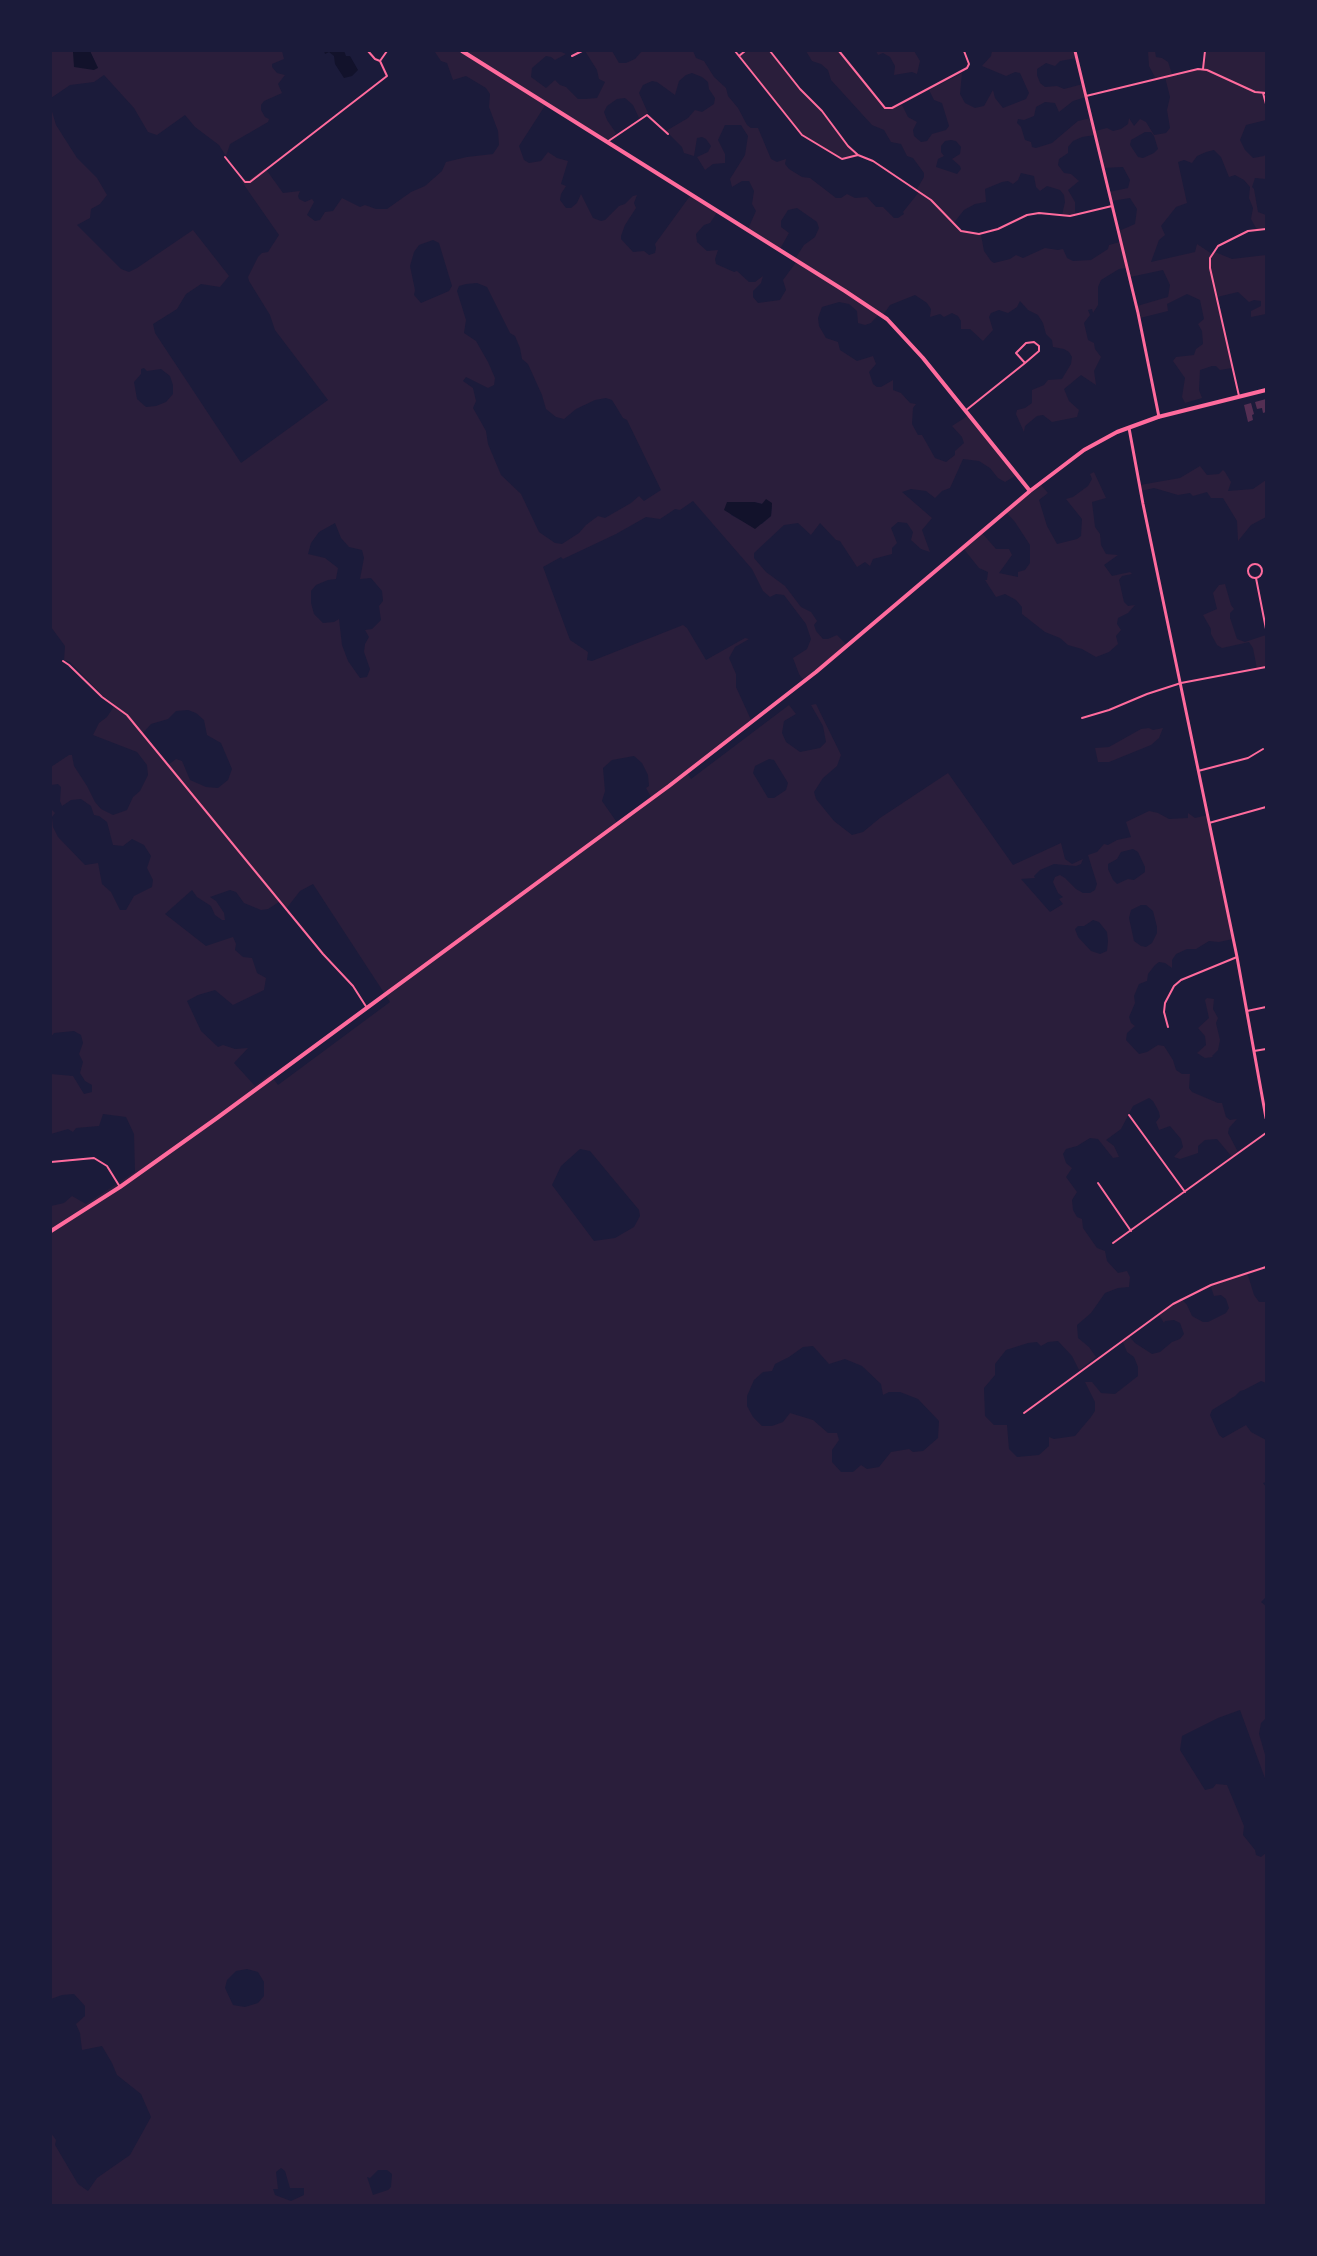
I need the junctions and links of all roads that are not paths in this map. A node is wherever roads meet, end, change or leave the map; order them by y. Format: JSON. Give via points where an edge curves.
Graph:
{"nodes":[{"id":1,"x":368,"y":51,"type":"edge"},
{"id":2,"x":387,"y":51,"type":"edge"},
{"id":3,"x":462,"y":51,"type":"edge"},
{"id":4,"x":582,"y":51,"type":"edge"},
{"id":5,"x":735,"y":51,"type":"edge"},
{"id":6,"x":745,"y":51,"type":"edge"},
{"id":7,"x":770,"y":51,"type":"edge"},
{"id":8,"x":839,"y":51,"type":"edge"},
{"id":9,"x":964,"y":51,"type":"edge"},
{"id":10,"x":1075,"y":51,"type":"edge"},
{"id":11,"x":1205,"y":51,"type":"edge"},
{"id":12,"x":572,"y":56,"type":"dead end"},
{"id":13,"x":739,"y":56,"type":"junction"},
{"id":14,"x":380,"y":61,"type":"junction"},
{"id":15,"x":1203,"y":69,"type":"junction"},
{"id":16,"x":1264,"y":93,"type":"edge"},
{"id":17,"x":1086,"y":96,"type":"junction"},
{"id":18,"x":1266,"y":104,"type":"edge"},
{"id":19,"x":668,"y":134,"type":"dead end"},
{"id":20,"x":607,"y":142,"type":"junction"},
{"id":21,"x":858,"y":155,"type":"junction"},
{"id":22,"x":225,"y":158,"type":"dead end"},
{"id":23,"x":1112,"y":206,"type":"junction"},
{"id":24,"x":1266,"y":229,"type":"edge"},
{"id":25,"x":1025,"y":363,"type":"junction"},
{"id":26,"x":1266,"y":390,"type":"edge"},
{"id":27,"x":1239,"y":396,"type":"junction"},
{"id":28,"x":965,"y":411,"type":"junction"},
{"id":29,"x":1159,"y":417,"type":"junction"},
{"id":30,"x":1129,"y":428,"type":"junction"},
{"id":31,"x":1030,"y":491,"type":"junction"},
{"id":32,"x":1256,"y":578,"type":"junction"},
{"id":33,"x":1266,"y":629,"type":"edge"},
{"id":34,"x":63,"y":662,"type":"dead end"},
{"id":35,"x":1266,"y":667,"type":"edge"},
{"id":36,"x":1181,"y":683,"type":"junction"},
{"id":37,"x":1082,"y":718,"type":"dead end"},
{"id":38,"x":1263,"y":749,"type":"dead end"},
{"id":39,"x":1198,"y":771,"type":"junction"},
{"id":40,"x":1266,"y":807,"type":"edge"},
{"id":41,"x":1209,"y":823,"type":"junction"},
{"id":42,"x":1237,"y":957,"type":"junction"},
{"id":43,"x":1266,"y":1007,"type":"edge"},
{"id":44,"x":367,"y":1008,"type":"junction"},
{"id":45,"x":1247,"y":1011,"type":"junction"},
{"id":46,"x":1168,"y":1027,"type":"dead end"},
{"id":47,"x":1266,"y":1049,"type":"edge"},
{"id":48,"x":1254,"y":1052,"type":"junction"},
{"id":49,"x":1129,"y":1115,"type":"dead end"},
{"id":50,"x":1266,"y":1118,"type":"edge"},
{"id":51,"x":1266,"y":1132,"type":"edge"},
{"id":52,"x":51,"y":1162,"type":"edge"},
{"id":53,"x":1098,"y":1183,"type":"dead end"},
{"id":54,"x":120,"y":1187,"type":"junction"},
{"id":55,"x":1185,"y":1192,"type":"junction"},
{"id":56,"x":51,"y":1230,"type":"edge"},
{"id":57,"x":1131,"y":1231,"type":"junction"},
{"id":58,"x":1113,"y":1243,"type":"dead end"},
{"id":59,"x":1266,"y":1267,"type":"edge"},
{"id":60,"x":1024,"y":1413,"type":"dead end"}],
"edges":[{"from":1,"to":14,"type":"street"},
{"from":2,"to":14,"type":"street"},
{"from":3,"to":20,"type":"main road"},
{"from":4,"to":12,"type":"street"},
{"from":5,"to":13,"type":"street"},
{"from":6,"to":13,"type":"street"},
{"from":7,"to":21,"type":"street"},
{"from":8,"to":9,"type":"street","via":[[885,108],[892,108],[967,68]]},
{"from":10,"to":17,"type":"street"},
{"from":11,"to":15,"type":"street"},
{"from":13,"to":21,"type":"street","via":[[802,135],[842,159]]},
{"from":14,"to":22,"type":"street","via":[[387,76],[250,182],[245,182]]},
{"from":15,"to":16,"type":"street"},
{"from":15,"to":17,"type":"street"},
{"from":16,"to":18,"type":"street"},
{"from":17,"to":23,"type":"street"},
{"from":19,"to":20,"type":"street","via":[[647,116]]},
{"from":20,"to":28,"type":"main road","via":[[887,319]]},
{"from":21,"to":23,"type":"street","via":[[931,200],[954,225],[969,234],[988,232],[1028,215],[1070,216]]},
{"from":23,"to":29,"type":"street"},
{"from":24,"to":27,"type":"street","via":[[1248,231],[1218,246],[1210,258]]},
{"from":25,"to":25,"type":"street","via":[[1039,351],[1034,342],[1026,343],[1016,353]]},
{"from":25,"to":28,"type":"street"},
{"from":26,"to":27,"type":"main road"},
{"from":27,"to":29,"type":"main road"},
{"from":28,"to":31,"type":"main road"},
{"from":29,"to":30,"type":"main road"},
{"from":30,"to":31,"type":"main road","via":[[1084,450]]},
{"from":30,"to":36,"type":"street"},
{"from":31,"to":44,"type":"main road","via":[[758,717]]},
{"from":32,"to":32,"type":"street","via":[[1262,571],[1253,564],[1248,574]]},
{"from":32,"to":33,"type":"street"},
{"from":34,"to":44,"type":"street","via":[[127,715],[353,986]]},
{"from":35,"to":36,"type":"street"},
{"from":36,"to":37,"type":"street"},
{"from":36,"to":39,"type":"street"},
{"from":38,"to":39,"type":"street","via":[[1248,758]]},
{"from":39,"to":41,"type":"street"},
{"from":40,"to":41,"type":"street"},
{"from":41,"to":42,"type":"street"},
{"from":42,"to":45,"type":"street"},
{"from":42,"to":46,"type":"street","via":[[1174,986],[1165,1003]]},
{"from":43,"to":45,"type":"street"},
{"from":44,"to":54,"type":"main road"},
{"from":45,"to":48,"type":"street"},
{"from":47,"to":48,"type":"street"},
{"from":48,"to":50,"type":"street"},
{"from":49,"to":55,"type":"street"},
{"from":51,"to":55,"type":"street"},
{"from":52,"to":54,"type":"street","via":[[94,1158],[107,1166]]},
{"from":53,"to":57,"type":"street"},
{"from":54,"to":56,"type":"main road"},
{"from":55,"to":57,"type":"street"},
{"from":57,"to":58,"type":"street"},
{"from":59,"to":60,"type":"street","via":[[1211,1285],[1173,1304]]}]}
